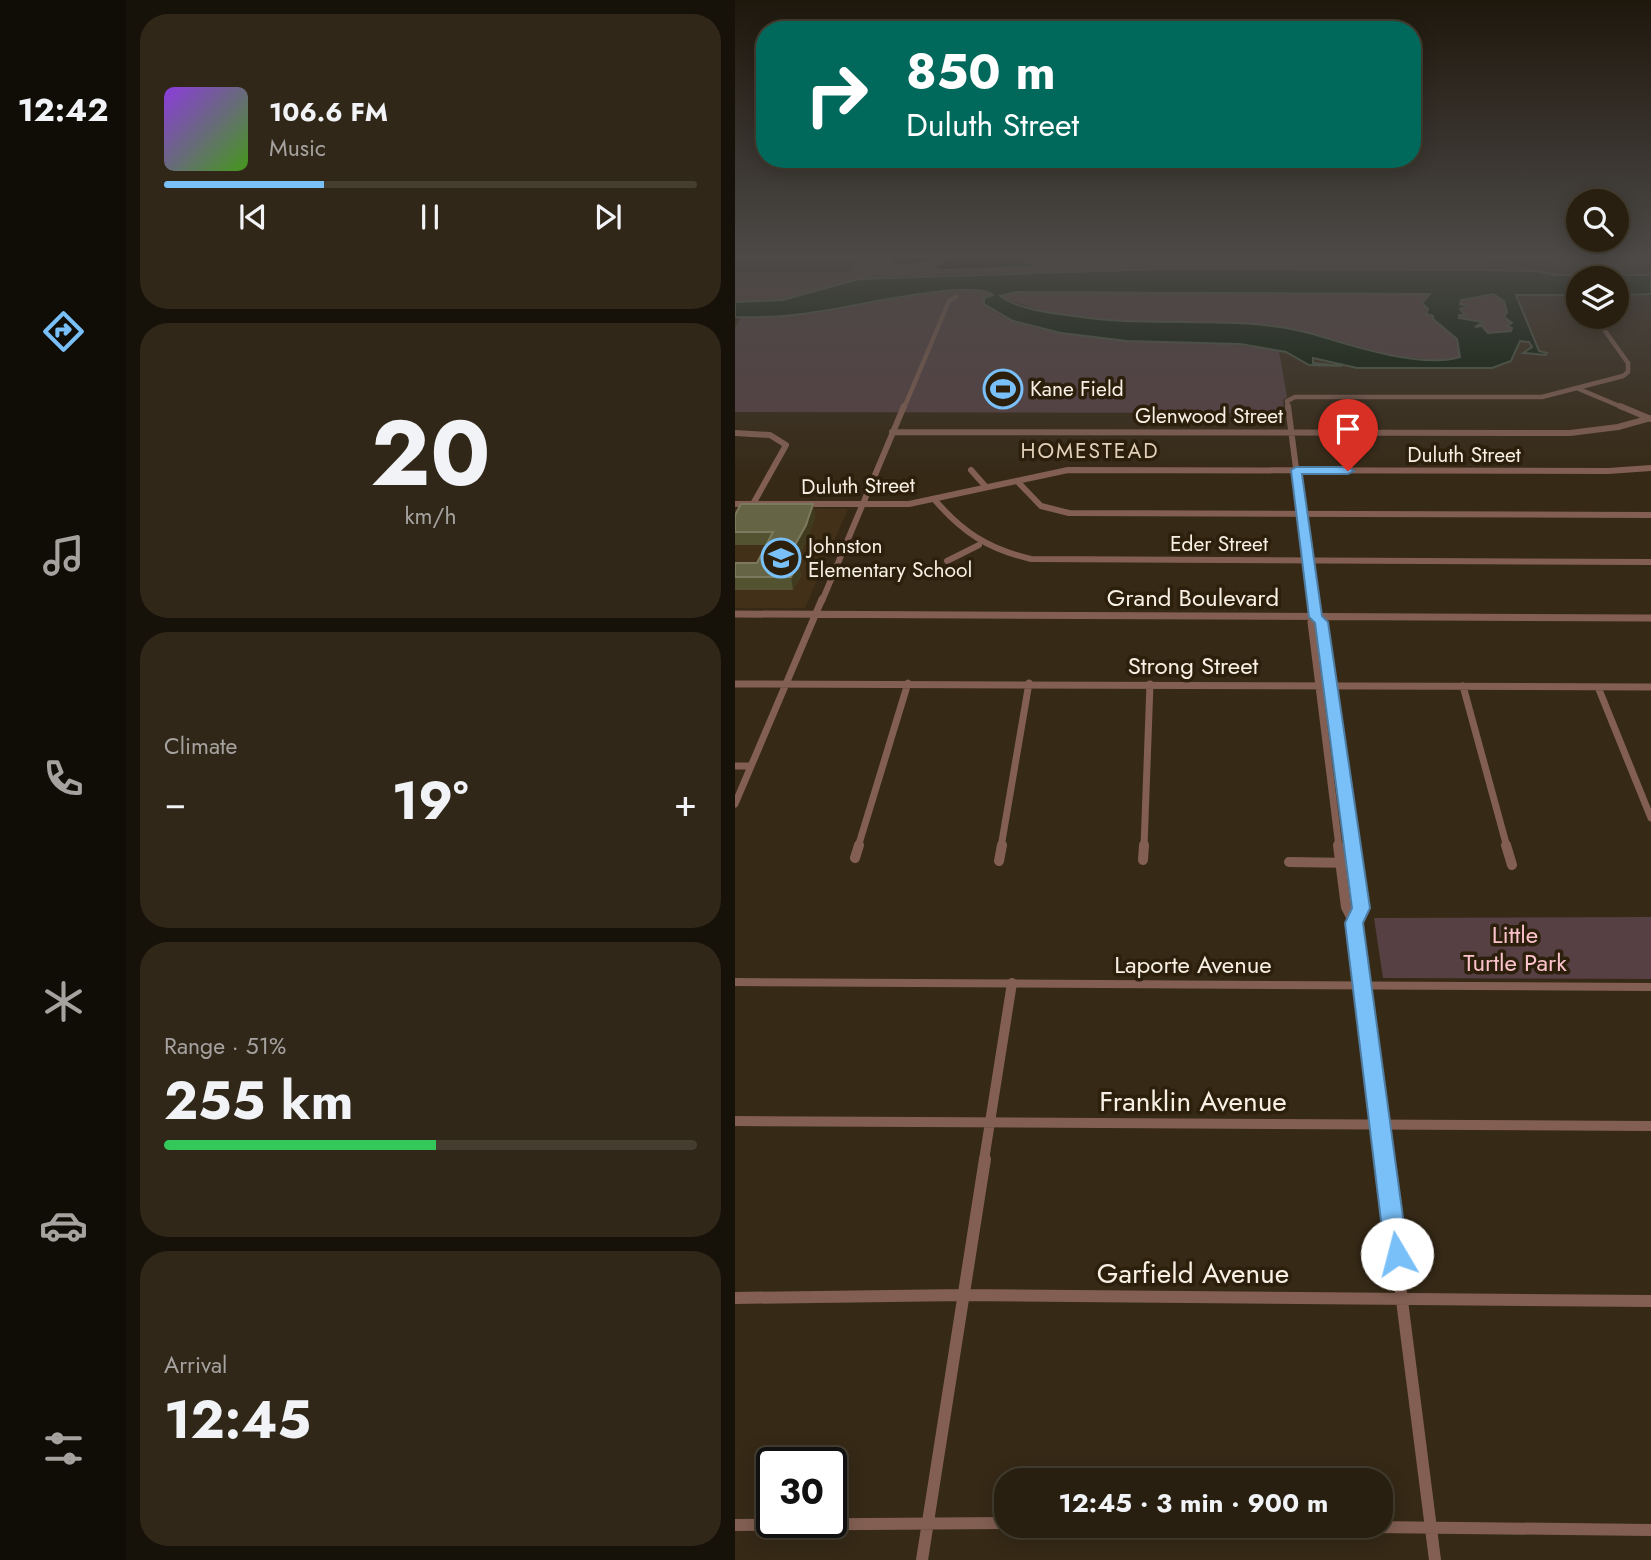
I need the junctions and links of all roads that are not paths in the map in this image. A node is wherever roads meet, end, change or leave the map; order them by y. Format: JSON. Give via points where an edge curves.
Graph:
{"nodes":[{"id":1,"x":937,"y":329,"type":"edge"},
{"id":2,"x":1603,"y":329,"type":"edge"},
{"id":3,"x":1579,"y":388,"type":"junction"},
{"id":4,"x":1651,"y":419,"type":"edge"},
{"id":5,"x":892,"y":432,"type":"junction"},
{"id":6,"x":1291,"y":432,"type":"junction"},
{"id":7,"x":735,"y":433,"type":"edge"},
{"id":8,"x":1651,"y":468,"type":"edge"},
{"id":9,"x":971,"y":470,"type":"dead end"},
{"id":10,"x":1296,"y":470,"type":"junction"},
{"id":11,"x":1017,"y":481,"type":"junction"},
{"id":12,"x":986,"y":487,"type":"junction"},
{"id":13,"x":934,"y":499,"type":"junction"},
{"id":14,"x":735,"y":503,"type":"edge"},
{"id":15,"x":753,"y":503,"type":"junction"},
{"id":16,"x":861,"y":504,"type":"junction"},
{"id":17,"x":1302,"y":513,"type":"junction"},
{"id":18,"x":1651,"y":514,"type":"edge"},
{"id":19,"x":979,"y":545,"type":"junction"},
{"id":20,"x":947,"y":561,"type":"dead end"},
{"id":21,"x":1308,"y":561,"type":"junction"},
{"id":22,"x":1651,"y":562,"type":"edge"},
{"id":23,"x":735,"y":614,"type":"edge"},
{"id":24,"x":815,"y":614,"type":"junction"},
{"id":25,"x":1315,"y":617,"type":"junction"},
{"id":26,"x":1651,"y":618,"type":"edge"},
{"id":27,"x":908,"y":683,"type":"junction"},
{"id":28,"x":1029,"y":683,"type":"junction"},
{"id":29,"x":735,"y":684,"type":"edge"},
{"id":30,"x":1150,"y":684,"type":"junction"},
{"id":31,"x":785,"y":685,"type":"junction"},
{"id":32,"x":1318,"y":685,"type":"junction"},
{"id":33,"x":1330,"y":685,"type":"junction"},
{"id":34,"x":1463,"y":686,"type":"junction"},
{"id":35,"x":1598,"y":687,"type":"junction"},
{"id":36,"x":1651,"y":687,"type":"edge"},
{"id":37,"x":735,"y":766,"type":"edge"},
{"id":38,"x":751,"y":766,"type":"junction"},
{"id":39,"x":735,"y":804,"type":"edge"},
{"id":40,"x":1651,"y":818,"type":"edge"},
{"id":41,"x":856,"y":858,"type":"dead end"},
{"id":42,"x":999,"y":860,"type":"dead end"},
{"id":43,"x":1143,"y":860,"type":"dead end"},
{"id":44,"x":1289,"y":862,"type":"dead end"},
{"id":45,"x":1340,"y":863,"type":"junction"},
{"id":46,"x":1355,"y":863,"type":"junction"},
{"id":47,"x":1512,"y":865,"type":"dead end"},
{"id":48,"x":1354,"y":923,"type":"junction"},
{"id":49,"x":735,"y":982,"type":"edge"},
{"id":50,"x":1012,"y":984,"type":"junction"},
{"id":51,"x":1363,"y":986,"type":"junction"},
{"id":52,"x":1651,"y":987,"type":"edge"},
{"id":53,"x":735,"y":1121,"type":"edge"},
{"id":54,"x":990,"y":1122,"type":"junction"},
{"id":55,"x":1380,"y":1125,"type":"junction"},
{"id":56,"x":1651,"y":1126,"type":"edge"},
{"id":57,"x":964,"y":1295,"type":"junction"},
{"id":58,"x":735,"y":1298,"type":"edge"},
{"id":59,"x":1403,"y":1299,"type":"junction"},
{"id":60,"x":1651,"y":1300,"type":"edge"},
{"id":61,"x":927,"y":1523,"type":"junction"},
{"id":62,"x":994,"y":1524,"type":"edge"},
{"id":63,"x":735,"y":1525,"type":"edge"},
{"id":64,"x":1393,"y":1527,"type":"edge"},
{"id":65,"x":1431,"y":1527,"type":"junction"},
{"id":66,"x":1651,"y":1530,"type":"edge"},
{"id":67,"x":922,"y":1560,"type":"edge"},
{"id":68,"x":1435,"y":1560,"type":"edge"}],
"edges":[{"from":1,"to":5,"type":"street"},
{"from":2,"to":3,"type":"street","via":[[1630,367],[1623,376]]},
{"from":3,"to":4,"type":"street"},
{"from":3,"to":6,"type":"street","via":[[1526,398],[1289,399]]},
{"from":4,"to":6,"type":"street","name":"Glenwood Street","via":[[1570,433]]},
{"from":5,"to":6,"type":"street","name":"Glenwood Street"},
{"from":5,"to":16,"type":"street"},
{"from":6,"to":10,"type":"street"},
{"from":7,"to":15,"type":"street","via":[[779,438],[786,445]]},
{"from":8,"to":10,"type":"street","name":"Duluth Street"},
{"from":9,"to":12,"type":"street"},
{"from":10,"to":11,"type":"street","name":"Duluth Street","via":[[1068,470]]},
{"from":10,"to":17,"type":"street"},
{"from":11,"to":12,"type":"street","name":"Duluth Street"},
{"from":11,"to":17,"type":"street","via":[[1041,506],[1062,513]]},
{"from":12,"to":13,"type":"street","name":"Duluth Street"},
{"from":13,"to":16,"type":"street","name":"Duluth Street"},
{"from":13,"to":19,"type":"street","name":"Eder Street"},
{"from":14,"to":15,"type":"street","name":"Duluth Street"},
{"from":15,"to":16,"type":"street","name":"Duluth Street"},
{"from":16,"to":24,"type":"street"},
{"from":17,"to":18,"type":"street"},
{"from":17,"to":21,"type":"street"},
{"from":19,"to":20,"type":"street"},
{"from":19,"to":21,"type":"street","name":"Eder Street","via":[[1013,556],[1061,561]]},
{"from":21,"to":22,"type":"street","name":"Eder Street"},
{"from":21,"to":25,"type":"street"},
{"from":23,"to":24,"type":"street","name":"Grand Boulevard"},
{"from":24,"to":25,"type":"street","name":"Grand Boulevard"},
{"from":24,"to":31,"type":"street"},
{"from":25,"to":26,"type":"street","name":"Grand Boulevard"},
{"from":25,"to":32,"type":"street","via":[[1311,622]]},
{"from":25,"to":33,"type":"street","via":[[1321,622]]},
{"from":27,"to":28,"type":"street","name":"Strong Street"},
{"from":27,"to":31,"type":"street","name":"Strong Street"},
{"from":27,"to":41,"type":"street"},
{"from":28,"to":30,"type":"street","name":"Strong Street"},
{"from":28,"to":42,"type":"street"},
{"from":29,"to":31,"type":"street","name":"Strong Street"},
{"from":30,"to":32,"type":"street","name":"Strong Street"},
{"from":30,"to":43,"type":"street"},
{"from":31,"to":38,"type":"street"},
{"from":32,"to":33,"type":"street","name":"Strong Street"},
{"from":32,"to":45,"type":"street"},
{"from":33,"to":34,"type":"street","name":"Strong Street"},
{"from":33,"to":46,"type":"street"},
{"from":34,"to":35,"type":"street","name":"Strong Street"},
{"from":34,"to":47,"type":"street"},
{"from":35,"to":36,"type":"street","name":"Strong Street"},
{"from":35,"to":40,"type":"street"},
{"from":37,"to":38,"type":"street"},
{"from":38,"to":39,"type":"street"},
{"from":44,"to":45,"type":"street"},
{"from":45,"to":46,"type":"street"},
{"from":45,"to":48,"type":"street","via":[[1346,907]]},
{"from":46,"to":48,"type":"street","via":[[1361,908]]},
{"from":48,"to":51,"type":"street"},
{"from":49,"to":50,"type":"street","name":"Laporte Avenue"},
{"from":50,"to":51,"type":"street","name":"Laporte Avenue"},
{"from":50,"to":54,"type":"street"},
{"from":51,"to":52,"type":"street","name":"Laporte Avenue"},
{"from":51,"to":55,"type":"street"},
{"from":53,"to":54,"type":"street","name":"Franklin Avenue"},
{"from":54,"to":55,"type":"street","name":"Franklin Avenue"},
{"from":54,"to":57,"type":"street"},
{"from":55,"to":56,"type":"street","name":"Franklin Avenue"},
{"from":55,"to":59,"type":"street"},
{"from":57,"to":58,"type":"street","name":"Garfield Avenue"},
{"from":57,"to":59,"type":"street","name":"Garfield Avenue"},
{"from":57,"to":61,"type":"street"},
{"from":59,"to":60,"type":"street","name":"Garfield Avenue"},
{"from":59,"to":65,"type":"street"},
{"from":61,"to":62,"type":"street"},
{"from":61,"to":63,"type":"street"},
{"from":61,"to":67,"type":"street"},
{"from":64,"to":65,"type":"street"},
{"from":65,"to":66,"type":"street"},
{"from":65,"to":68,"type":"street"}]}
